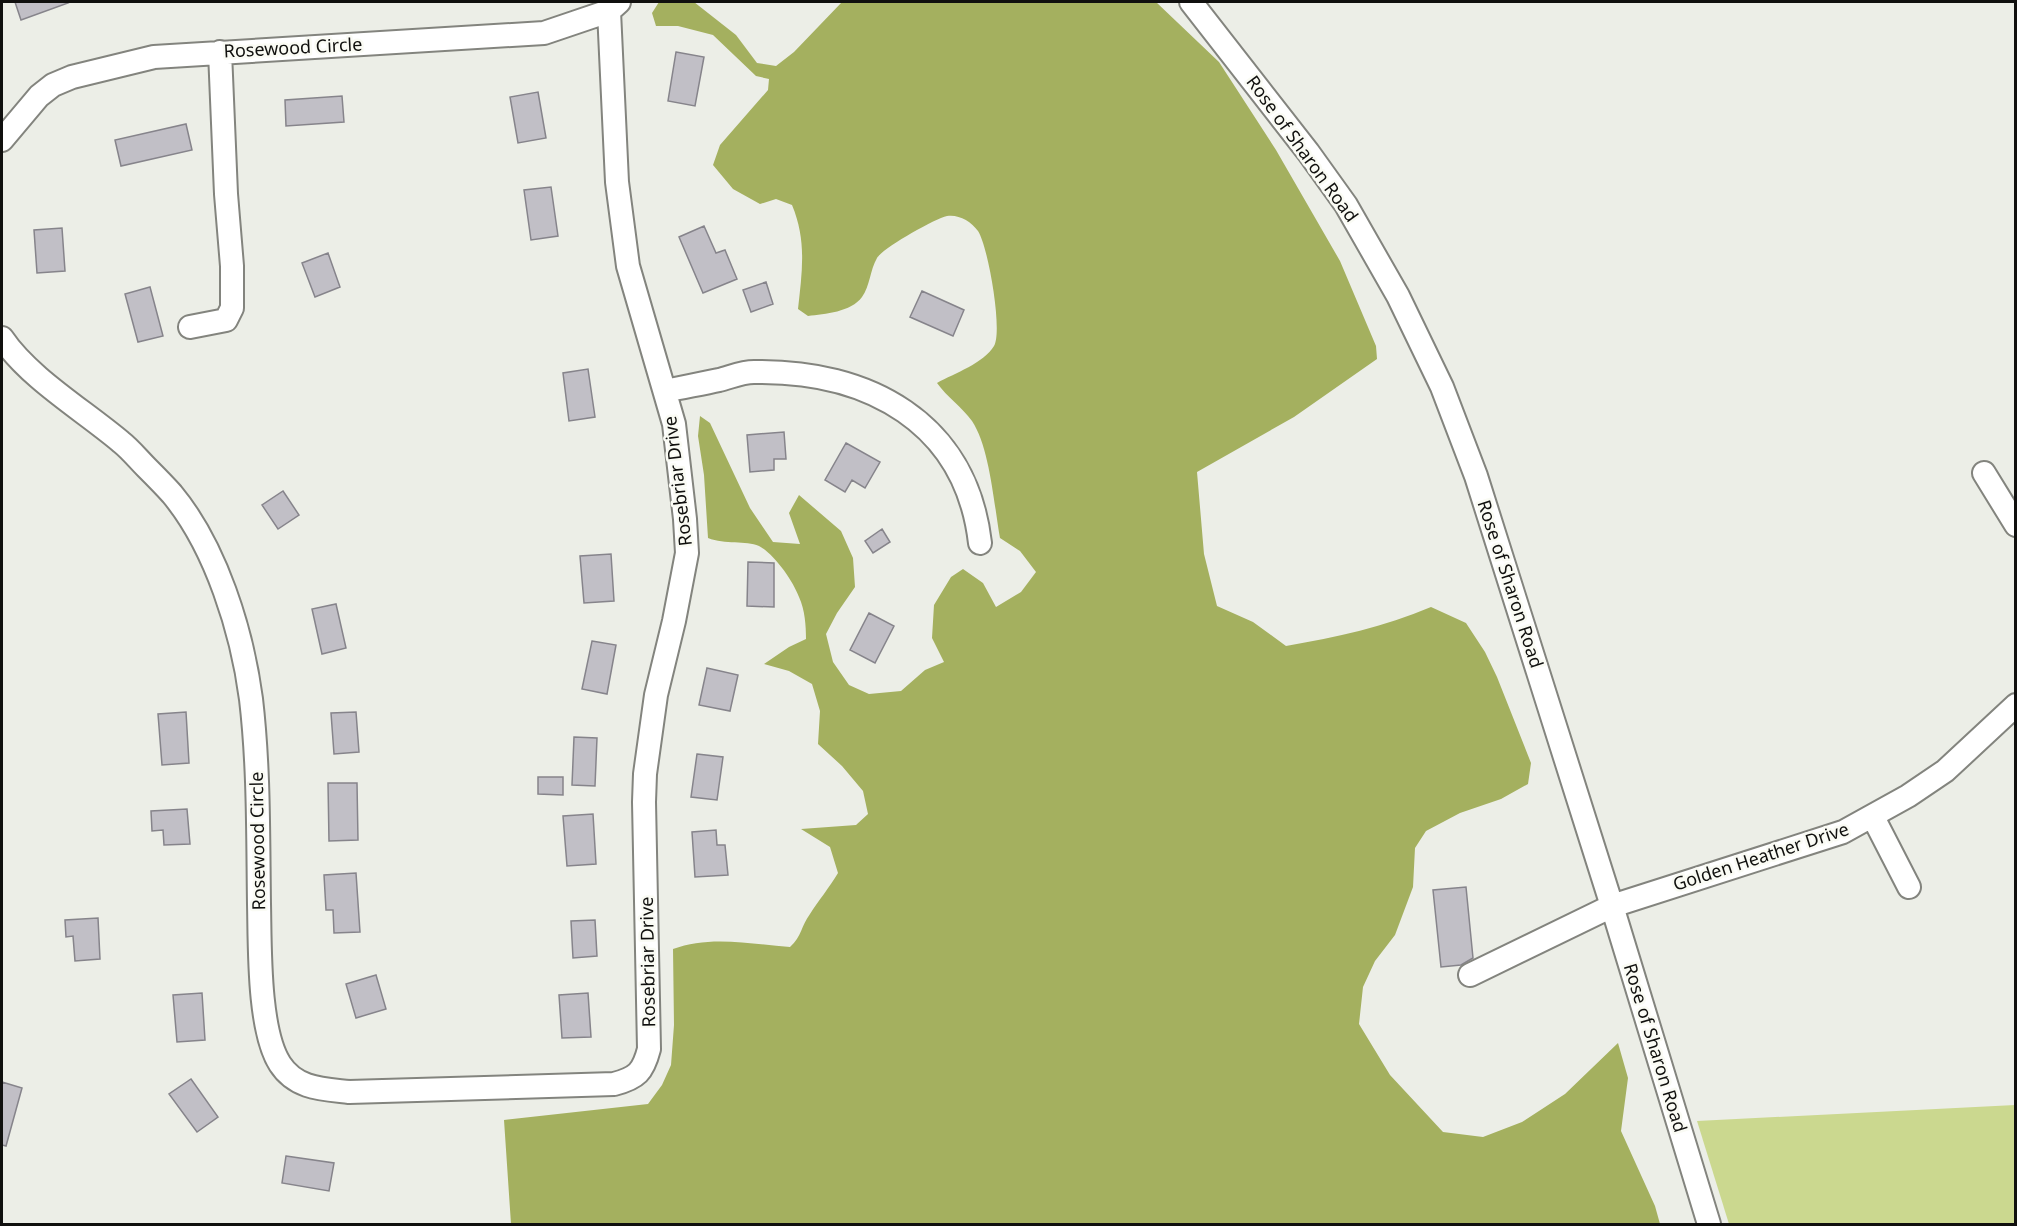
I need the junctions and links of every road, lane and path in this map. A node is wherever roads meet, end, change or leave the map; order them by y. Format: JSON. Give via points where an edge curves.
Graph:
{"nodes":[{"id":1,"x":1191,"y":2,"type":"edge"},
{"id":2,"x":615,"y":6,"type":"edge"},
{"id":3,"x":220,"y":52,"type":"junction"},
{"id":4,"x":2,"y":140,"type":"edge"},
{"id":5,"x":190,"y":327,"type":"dead end"},
{"id":6,"x":2,"y":338,"type":"edge"},
{"id":7,"x":665,"y":391,"type":"junction"},
{"id":8,"x":1984,"y":473,"type":"dead end"},
{"id":9,"x":2016,"y":525,"type":"edge"},
{"id":10,"x":980,"y":543,"type":"dead end"},
{"id":11,"x":2016,"y":705,"type":"edge"},
{"id":12,"x":1873,"y":817,"type":"junction"},
{"id":13,"x":1909,"y":887,"type":"dead end"},
{"id":14,"x":1612,"y":906,"type":"junction"},
{"id":15,"x":1470,"y":975,"type":"dead end"},
{"id":16,"x":638,"y":1074,"type":"joint"},
{"id":17,"x":1709,"y":1224,"type":"edge"}],
"edges":[{"from":1,"to":14,"type":"street","name":"Rose of Sharon Road","via":[[1346,205],[1422,342],[1476,476]]},
{"from":2,"to":3,"type":"street","name":"Rosewood Circle","via":[[544,33]]},
{"from":2,"to":7,"type":"street","name":"Rosebriar Drive","via":[[617,182],[628,266]]},
{"from":3,"to":4,"type":"street","name":"Rosewood Circle","via":[[154,57],[72,77],[39,96]]},
{"from":3,"to":5,"type":"street","via":[[232,308],[226,320]]},
{"from":6,"to":16,"type":"street","name":"Rosewood Circle","via":[[25,365],[124,444],[172,494],[213,563],[230,605],[251,698],[261,975],[272,1046],[291,1077],[318,1089],[349,1092],[614,1084]]},
{"from":7,"to":10,"type":"street","via":[[740,373],[794,374],[843,382],[904,409],[932,434],[959,471],[977,517]]},
{"from":7,"to":16,"type":"street","name":"Rosebriar Drive","via":[[679,457],[687,553],[647,747],[644,802],[650,1032],[645,1065]]},
{"from":8,"to":9,"type":"street"},
{"from":11,"to":12,"type":"street","name":"Golden Heather Drive","via":[[1945,771]]},
{"from":12,"to":13,"type":"street"},
{"from":12,"to":14,"type":"street","name":"Golden Heather Drive","via":[[1843,832]]},
{"from":14,"to":15,"type":"street","name":"Golden Heather Drive"},
{"from":14,"to":17,"type":"street","name":"Rose of Sharon Road"}]}
